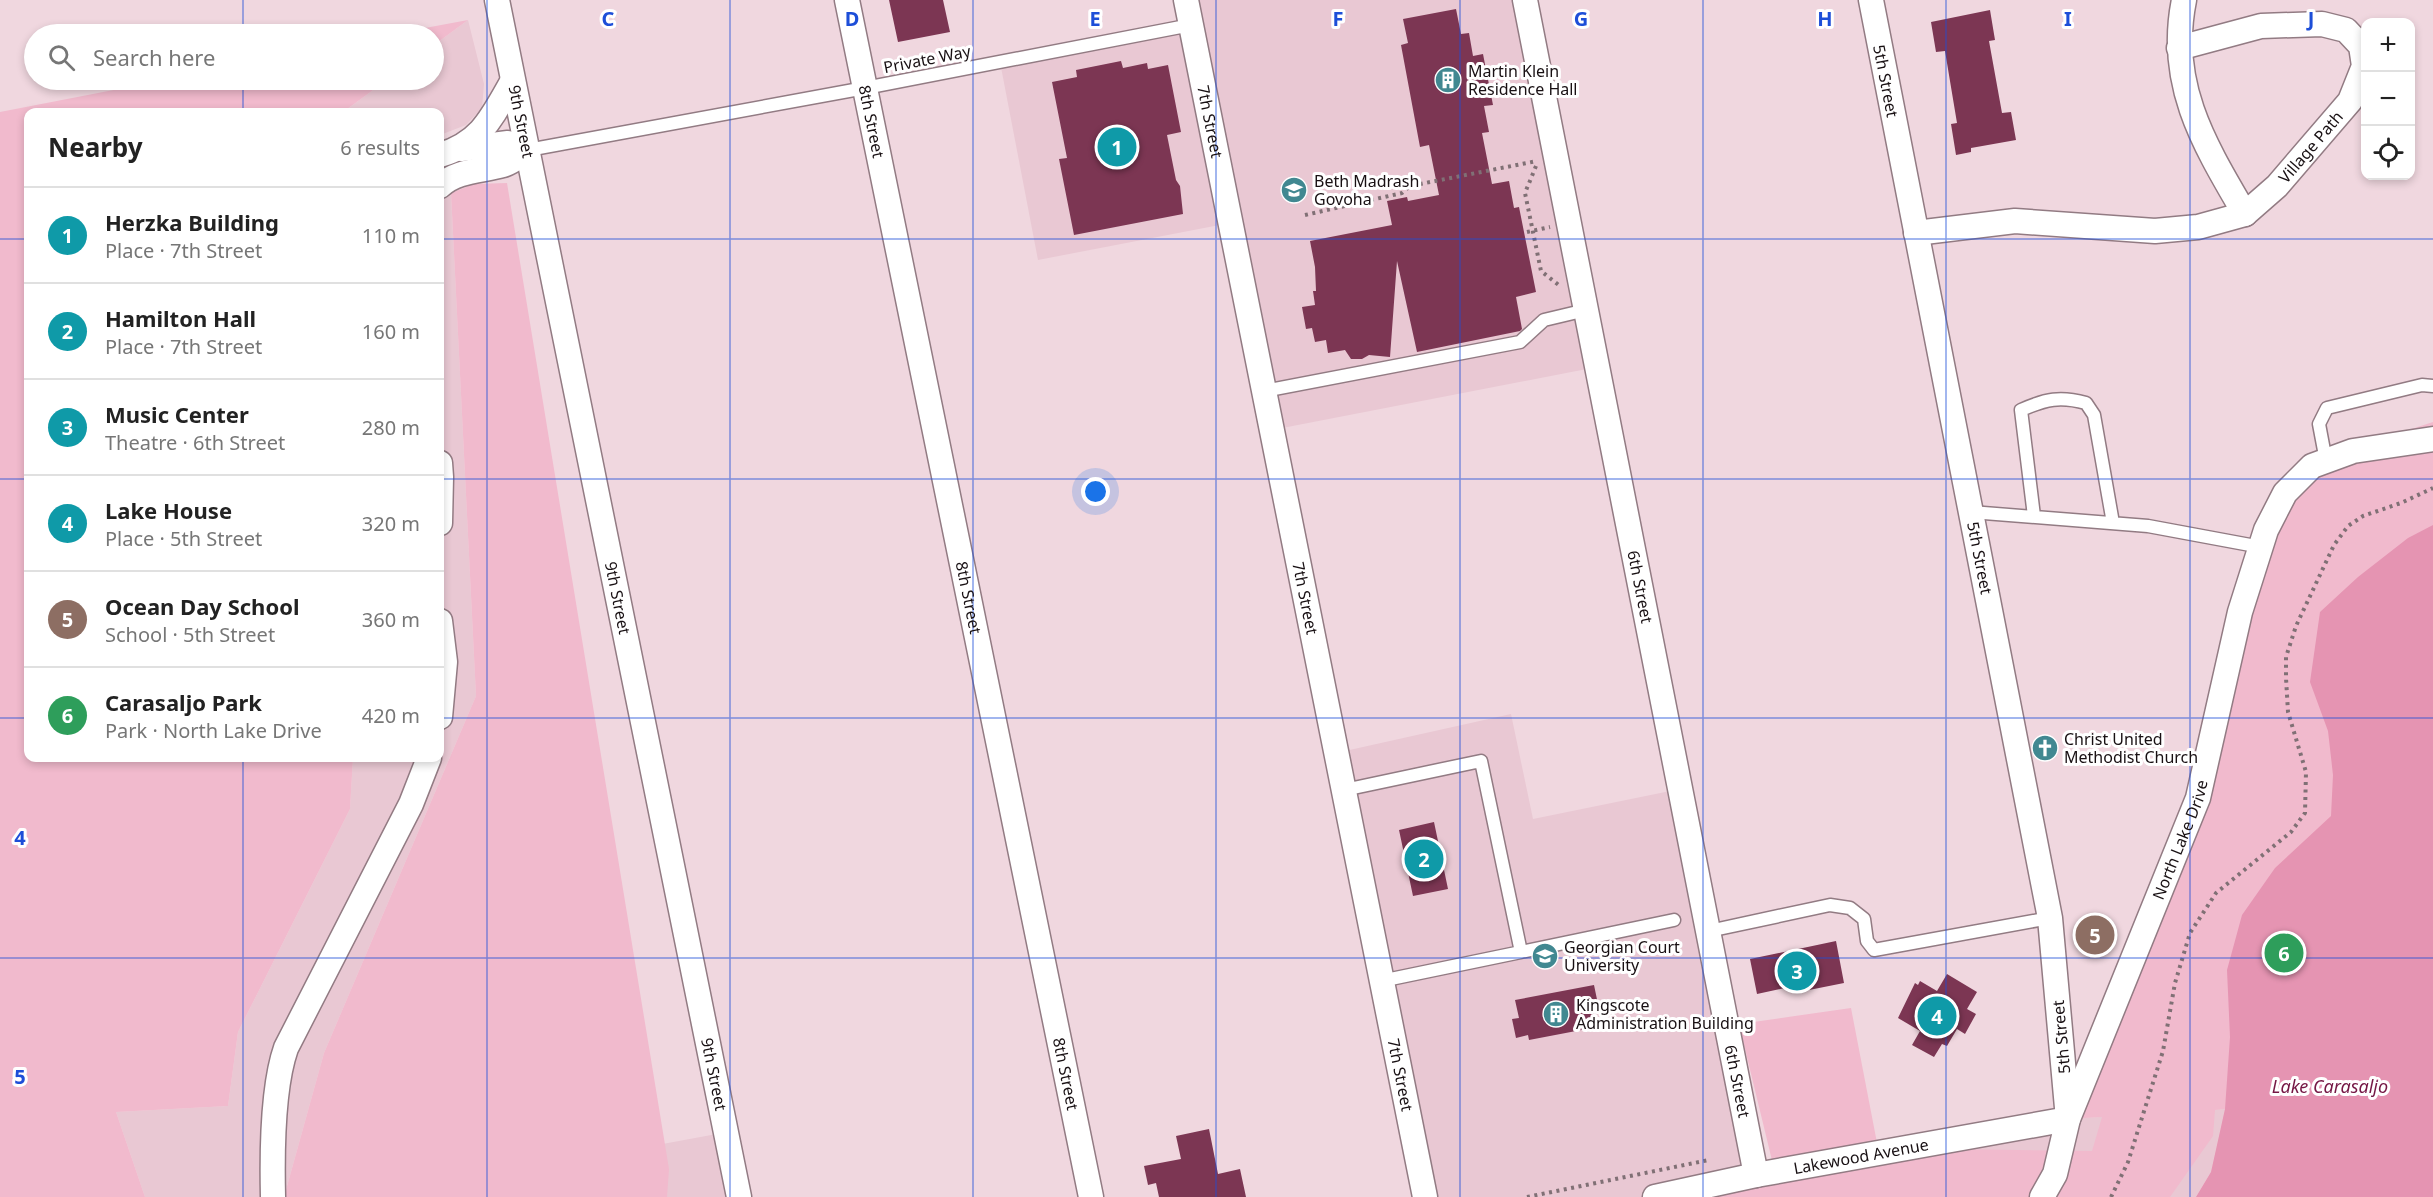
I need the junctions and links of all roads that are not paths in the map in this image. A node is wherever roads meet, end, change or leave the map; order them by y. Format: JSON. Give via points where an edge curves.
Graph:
{"nodes":[{"id":1,"x":497,"y":0,"type":"edge"},
{"id":2,"x":847,"y":0,"type":"edge"},
{"id":3,"x":1186,"y":0,"type":"edge"},
{"id":4,"x":1525,"y":0,"type":"edge"},
{"id":5,"x":1871,"y":0,"type":"edge"},
{"id":6,"x":2184,"y":0,"type":"edge"},
{"id":7,"x":1191,"y":26,"type":"junction"},
{"id":8,"x":2179,"y":48,"type":"junction"},
{"id":9,"x":512,"y":82,"type":"junction"},
{"id":10,"x":865,"y":88,"type":"junction"},
{"id":11,"x":528,"y":150,"type":"junction"},
{"id":12,"x":450,"y":152,"type":"edge"},
{"id":13,"x":444,"y":182,"type":"edge"},
{"id":14,"x":2245,"y":214,"type":"junction"},
{"id":15,"x":1916,"y":233,"type":"junction"},
{"id":16,"x":1586,"y":310,"type":"junction"},
{"id":17,"x":2433,"y":386,"type":"edge"},
{"id":18,"x":1264,"y":391,"type":"junction"},
{"id":19,"x":2433,"y":439,"type":"edge"},
{"id":20,"x":2325,"y":461,"type":"junction"},
{"id":21,"x":1971,"y":512,"type":"junction"},
{"id":22,"x":2034,"y":516,"type":"junction"},
{"id":23,"x":2113,"y":523,"type":"junction"},
{"id":24,"x":2261,"y":547,"type":"junction"},
{"id":25,"x":444,"y":654,"type":"edge"},
{"id":26,"x":444,"y":673,"type":"edge"},
{"id":27,"x":427,"y":762,"type":"edge"},
{"id":28,"x":1344,"y":790,"type":"junction"},
{"id":29,"x":2050,"y":918,"type":"junction"},
{"id":30,"x":1674,"y":920,"type":"dead end"},
{"id":31,"x":1708,"y":931,"type":"junction"},
{"id":32,"x":1521,"y":952,"type":"junction"},
{"id":33,"x":1382,"y":981,"type":"junction"},
{"id":34,"x":2068,"y":1119,"type":"junction"},
{"id":35,"x":1756,"y":1175,"type":"junction"},
{"id":36,"x":273,"y":1197,"type":"edge"},
{"id":37,"x":739,"y":1197,"type":"edge"},
{"id":38,"x":1091,"y":1197,"type":"edge"},
{"id":39,"x":1425,"y":1197,"type":"edge"},
{"id":40,"x":1655,"y":1197,"type":"edge"},
{"id":41,"x":2042,"y":1197,"type":"edge"}],
"edges":[{"from":1,"to":9,"type":"street","name":"9th Street"},
{"from":2,"to":10,"type":"street","name":"8th Street"},
{"from":3,"to":7,"type":"street","name":"7th Street"},
{"from":4,"to":16,"type":"street","name":"6th Street","via":[[1547,159]]},
{"from":5,"to":15,"type":"street","name":"5th Street"},
{"from":6,"to":8,"type":"street"},
{"from":7,"to":10,"type":"lane","name":"Private Way"},
{"from":7,"to":18,"type":"street","name":"7th Street"},
{"from":8,"to":14,"type":"street","via":[[2181,72],[2204,142]]},
{"from":8,"to":14,"type":"street","name":"Village Path","via":[[2261,26],[2322,24],[2346,30],[2361,46],[2364,66],[2350,101],[2277,186]]},
{"from":9,"to":11,"type":"street","name":"9th Street"},
{"from":9,"to":12,"type":"street","via":[[489,123]]},
{"from":10,"to":11,"type":"lane","name":"Private Way"},
{"from":10,"to":38,"type":"street","name":"8th Street"},
{"from":11,"to":12,"type":"street","via":[[508,143]]},
{"from":11,"to":13,"type":"street","via":[[506,164]]},
{"from":11,"to":37,"type":"street","name":"9th Street"},
{"from":14,"to":15,"type":"street","name":"Village Path","via":[[2198,227],[2155,231],[2015,221]]},
{"from":15,"to":21,"type":"street","name":"5th Street"},
{"from":16,"to":18,"type":"lane","via":[[1544,320],[1520,342]]},
{"from":16,"to":31,"type":"street","name":"6th Street"},
{"from":17,"to":20,"type":"lane","via":[[2422,385],[2327,408],[2319,424]]},
{"from":18,"to":28,"type":"street","name":"7th Street"},
{"from":19,"to":20,"type":"street","name":"North Lake Drive","via":[[2353,451]]},
{"from":20,"to":24,"type":"street","name":"North Lake Drive","via":[[2312,465],[2285,493]]},
{"from":21,"to":22,"type":"lane"},
{"from":21,"to":29,"type":"street","name":"5th Street"},
{"from":22,"to":23,"type":"lane"},
{"from":22,"to":23,"type":"lane","via":[[2021,410],[2041,401],[2066,398],[2086,403],[2094,416]]},
{"from":23,"to":24,"type":"lane"},
{"from":24,"to":34,"type":"street","name":"North Lake Drive","via":[[2241,612],[2198,798]]},
{"from":25,"to":26,"type":"street"},
{"from":27,"to":36,"type":"street","via":[[411,804],[282,1057],[276,1092]]},
{"from":28,"to":32,"type":"lane","via":[[1481,761]]},
{"from":28,"to":33,"type":"street","name":"7th Street"},
{"from":29,"to":31,"type":"lane","via":[[1874,950],[1864,919],[1850,908],[1830,905]]},
{"from":29,"to":34,"type":"street","name":"5th Street"},
{"from":30,"to":32,"type":"lane"},
{"from":31,"to":35,"type":"street","name":"6th Street"},
{"from":32,"to":33,"type":"lane"},
{"from":33,"to":39,"type":"street","name":"7th Street"},
{"from":34,"to":35,"type":"street","name":"Lakewood Avenue"},
{"from":34,"to":41,"type":"street","name":"North Lake Drive","via":[[2055,1174]]},
{"from":35,"to":40,"type":"street","name":"Lakewood Avenue"}]}
